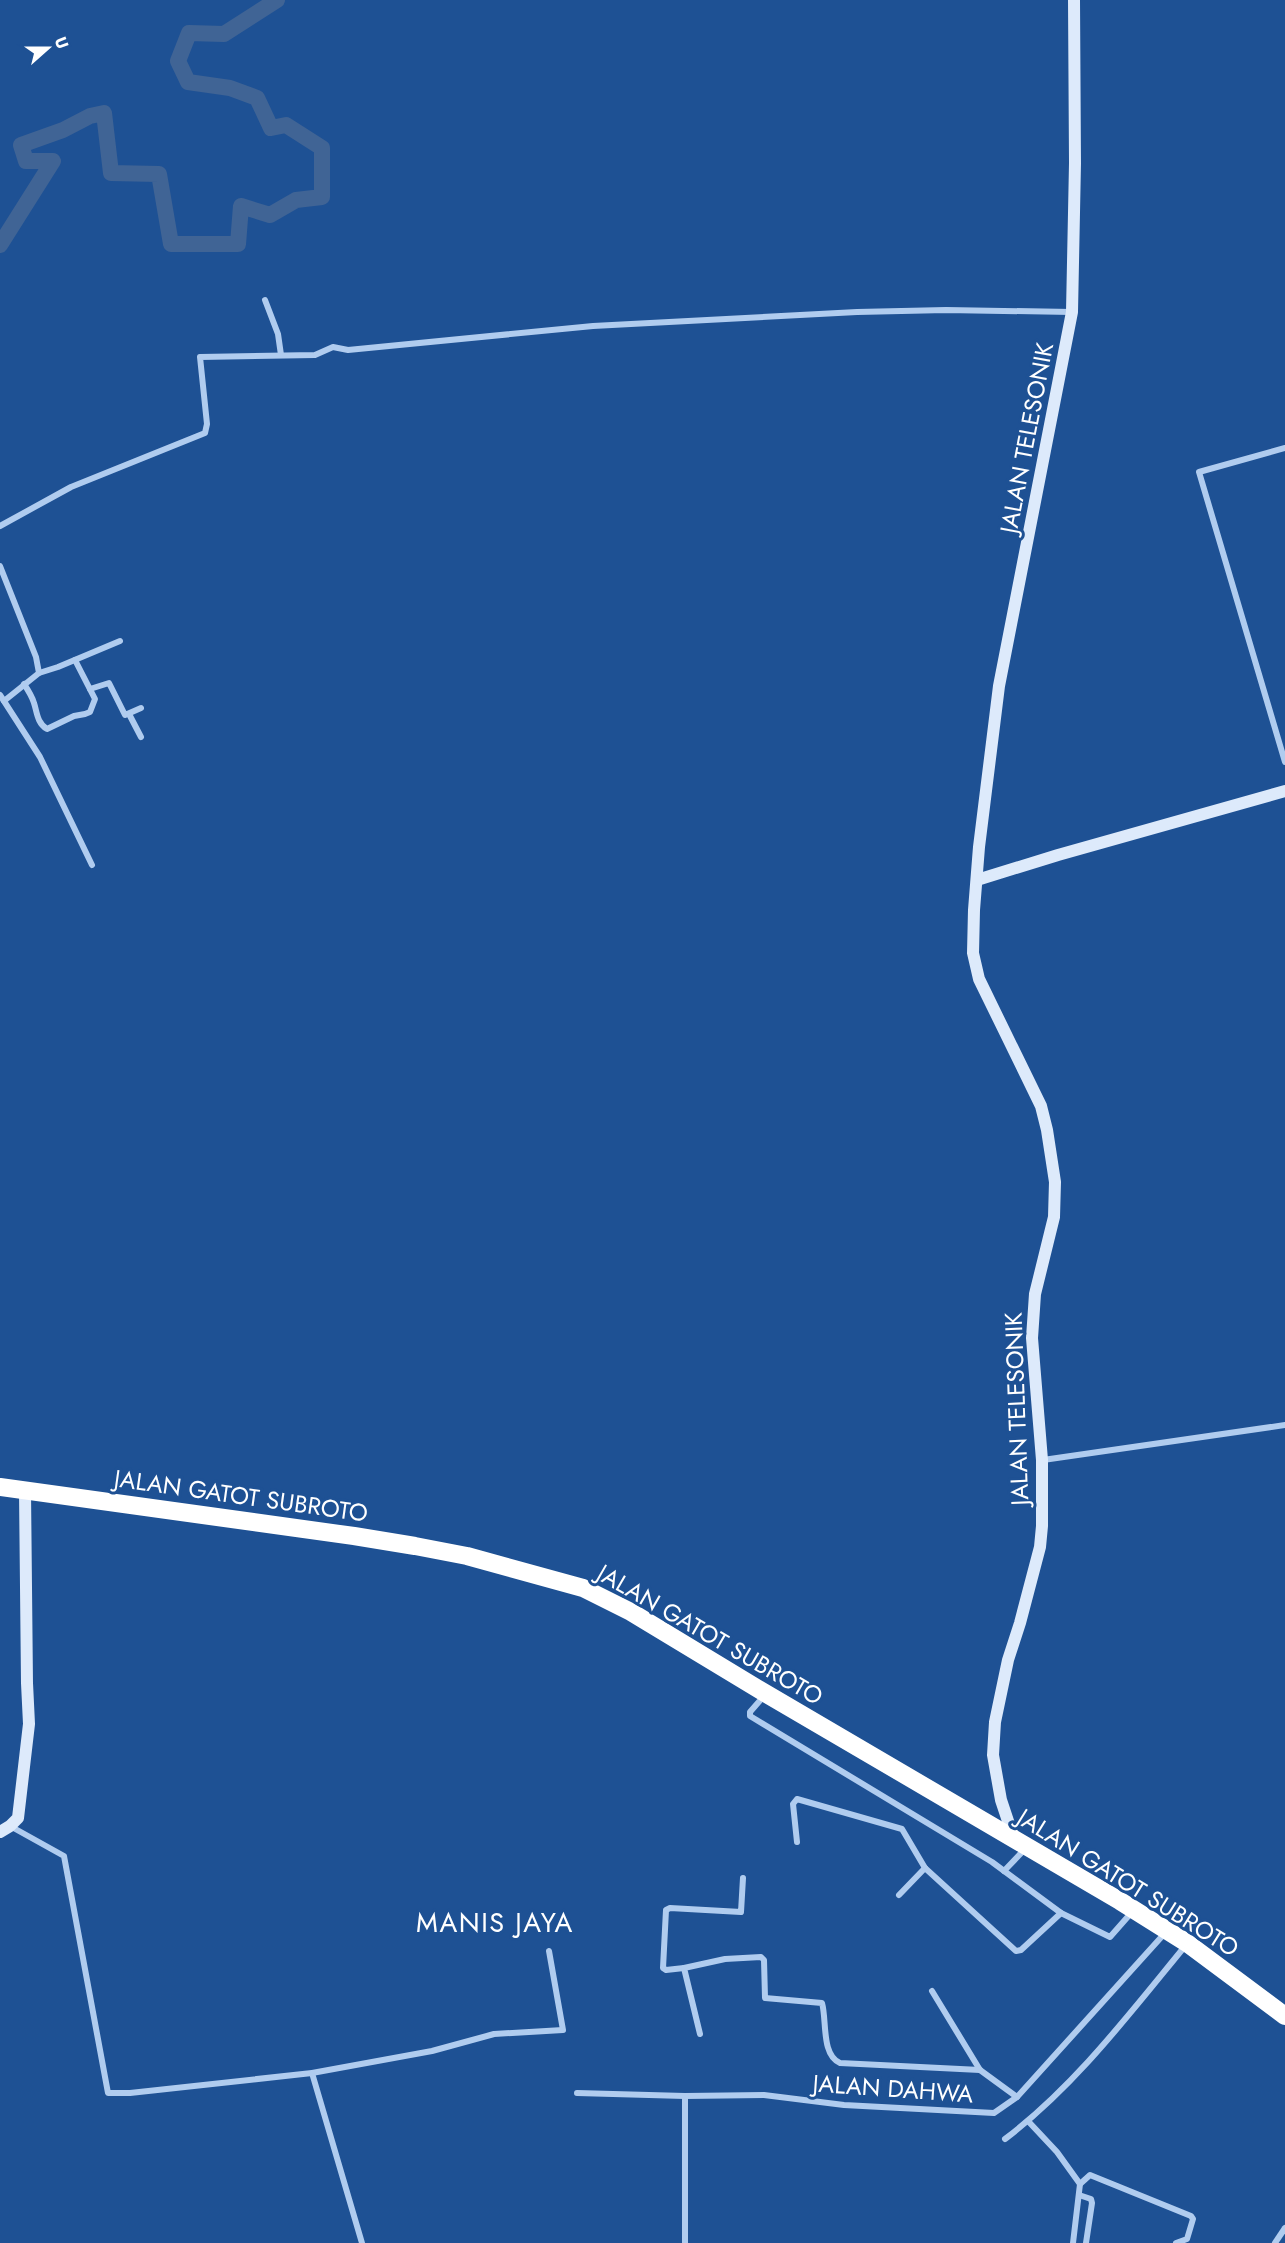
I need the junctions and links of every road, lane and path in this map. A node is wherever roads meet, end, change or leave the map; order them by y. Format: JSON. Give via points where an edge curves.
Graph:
{"nodes":[{"id":1,"x":1074,"y":0,"type":"edge"},
{"id":2,"x":265,"y":300,"type":"dead end"},
{"id":3,"x":1072,"y":312,"type":"junction"},
{"id":4,"x":281,"y":355,"type":"junction"},
{"id":5,"x":1285,"y":448,"type":"edge"},
{"id":6,"x":0,"y":525,"type":"edge"},
{"id":7,"x":0,"y":566,"type":"edge"},
{"id":8,"x":120,"y":641,"type":"dead end"},
{"id":9,"x":75,"y":660,"type":"junction"},
{"id":10,"x":39,"y":673,"type":"junction"},
{"id":11,"x":24,"y":684,"type":"junction"},
{"id":12,"x":90,"y":689,"type":"junction"},
{"id":13,"x":2,"y":698,"type":"edge"},
{"id":14,"x":141,"y":708,"type":"dead end"},
{"id":15,"x":129,"y":714,"type":"junction"},
{"id":16,"x":141,"y":737,"type":"dead end"},
{"id":17,"x":1285,"y":762,"type":"edge"},
{"id":18,"x":1285,"y":791,"type":"edge"},
{"id":19,"x":92,"y":865,"type":"dead end"},
{"id":20,"x":977,"y":880,"type":"junction"},
{"id":21,"x":1285,"y":1425,"type":"edge"},
{"id":22,"x":1042,"y":1460,"type":"junction"},
{"id":23,"x":0,"y":1487,"type":"edge"},
{"id":24,"x":25,"y":1491,"type":"junction"},
{"id":25,"x":765,"y":1694,"type":"junction"},
{"id":26,"x":5,"y":1829,"type":"edge"},
{"id":27,"x":798,"y":1842,"type":"dead end"},
{"id":28,"x":1020,"y":1843,"type":"junction"},
{"id":29,"x":925,"y":1868,"type":"junction"},
{"id":30,"x":1004,"y":1871,"type":"junction"},
{"id":31,"x":743,"y":1878,"type":"dead end"},
{"id":32,"x":899,"y":1895,"type":"dead end"},
{"id":33,"x":1134,"y":1910,"type":"junction"},
{"id":34,"x":1061,"y":1913,"type":"junction"},
{"id":35,"x":1168,"y":1931,"type":"junction"},
{"id":36,"x":1188,"y":1944,"type":"junction"},
{"id":37,"x":549,"y":1951,"type":"dead end"},
{"id":38,"x":684,"y":1968,"type":"junction"},
{"id":39,"x":932,"y":1990,"type":"dead end"},
{"id":40,"x":1285,"y":2016,"type":"edge"},
{"id":41,"x":700,"y":2034,"type":"dead end"},
{"id":42,"x":980,"y":2070,"type":"junction"},
{"id":43,"x":312,"y":2073,"type":"junction"},
{"id":44,"x":577,"y":2093,"type":"dead end"},
{"id":45,"x":685,"y":2096,"type":"junction"},
{"id":46,"x":1017,"y":2097,"type":"junction"},
{"id":47,"x":1028,"y":2121,"type":"junction"},
{"id":48,"x":1005,"y":2139,"type":"dead end"},
{"id":49,"x":1080,"y":2184,"type":"junction"},
{"id":50,"x":1079,"y":2195,"type":"junction"},
{"id":51,"x":1285,"y":2228,"type":"edge"},
{"id":52,"x":362,"y":2243,"type":"edge"},
{"id":53,"x":685,"y":2243,"type":"edge"},
{"id":54,"x":1073,"y":2243,"type":"edge"},
{"id":55,"x":1086,"y":2243,"type":"edge"},
{"id":56,"x":1176,"y":2243,"type":"edge"},
{"id":57,"x":1275,"y":2243,"type":"edge"}],
"edges":[{"from":1,"to":3,"type":"street","name":"JALAN TELESONIK"},
{"from":2,"to":4,"type":"street"},
{"from":3,"to":4,"type":"street","via":[[857,312],[593,326],[374,348],[333,347],[315,355]]},
{"from":3,"to":20,"type":"street","name":"JALAN TELESONIK","via":[[999,687]]},
{"from":4,"to":6,"type":"street","via":[[200,357],[205,433],[71,487]]},
{"from":5,"to":17,"type":"street","via":[[1199,472]]},
{"from":7,"to":10,"type":"street"},
{"from":8,"to":9,"type":"street"},
{"from":9,"to":10,"type":"street"},
{"from":9,"to":12,"type":"street"},
{"from":10,"to":11,"type":"street"},
{"from":11,"to":12,"type":"street","via":[[42,727],[47,729],[90,711],[95,699]]},
{"from":11,"to":13,"type":"street"},
{"from":12,"to":15,"type":"street","via":[[109,683],[124,714]]},
{"from":13,"to":19,"type":"street","via":[[40,756]]},
{"from":14,"to":15,"type":"street"},
{"from":15,"to":16,"type":"street"},
{"from":18,"to":20,"type":"street"},
{"from":20,"to":22,"type":"street","name":"JALAN TELESONIK","via":[[973,941],[976,970],[1041,1106],[1055,1182],[1054,1217],[1035,1294],[1033,1325]]},
{"from":21,"to":22,"type":"street"},
{"from":22,"to":28,"type":"street","name":"JALAN TELESONIK","via":[[1040,1546],[1008,1660],[993,1744],[1001,1800]]},
{"from":23,"to":24,"type":"highway","name":"JALAN GATOT SUBROTO"},
{"from":24,"to":25,"type":"highway","name":"JALAN GATOT SUBROTO","via":[[354,1536],[467,1556],[519,1570],[584,1588],[632,1612]]},
{"from":24,"to":26,"type":"street","via":[[29,1724],[18,1818]]},
{"from":25,"to":28,"type":"highway","name":"JALAN GATOT SUBROTO"},
{"from":25,"to":30,"type":"street","via":[[750,1716]]},
{"from":26,"to":43,"type":"street","via":[[64,1856],[108,2093]]},
{"from":27,"to":29,"type":"street","via":[[794,1804],[797,1799],[902,1829]]},
{"from":28,"to":30,"type":"street"},
{"from":28,"to":33,"type":"highway","name":"JALAN GATOT SUBROTO"},
{"from":29,"to":32,"type":"street"},
{"from":29,"to":34,"type":"street","via":[[1016,1952]]},
{"from":30,"to":34,"type":"street"},
{"from":31,"to":38,"type":"street","via":[[741,1912],[666,1910],[663,1968]]},
{"from":33,"to":34,"type":"street","via":[[1110,1937]]},
{"from":33,"to":35,"type":"highway","name":"JALAN GATOT SUBROTO"},
{"from":35,"to":36,"type":"highway","name":"JALAN GATOT SUBROTO"},
{"from":35,"to":46,"type":"street","name":"JALAN DAHWA"},
{"from":36,"to":40,"type":"highway","name":"JALAN GATOT SUBROTO"},
{"from":36,"to":47,"type":"street","via":[[1118,2028]]},
{"from":37,"to":43,"type":"street","via":[[563,2030],[494,2034]]},
{"from":38,"to":41,"type":"street"},
{"from":38,"to":42,"type":"street","via":[[745,1956],[763,1958],[765,1998],[822,2003],[828,2051],[840,2063]]},
{"from":39,"to":42,"type":"street"},
{"from":42,"to":46,"type":"street"},
{"from":43,"to":52,"type":"street"},
{"from":44,"to":45,"type":"street","name":"JALAN DAHWA"},
{"from":45,"to":46,"type":"street","name":"JALAN DAHWA","via":[[764,2096],[994,2113]]},
{"from":45,"to":53,"type":"street"},
{"from":47,"to":48,"type":"street"},
{"from":47,"to":49,"type":"street"},
{"from":49,"to":50,"type":"street"},
{"from":49,"to":56,"type":"street","via":[[1093,2175],[1191,2216],[1186,2239]]},
{"from":50,"to":54,"type":"street"},
{"from":50,"to":55,"type":"street","via":[[1092,2203]]},
{"from":51,"to":57,"type":"street"}]}
